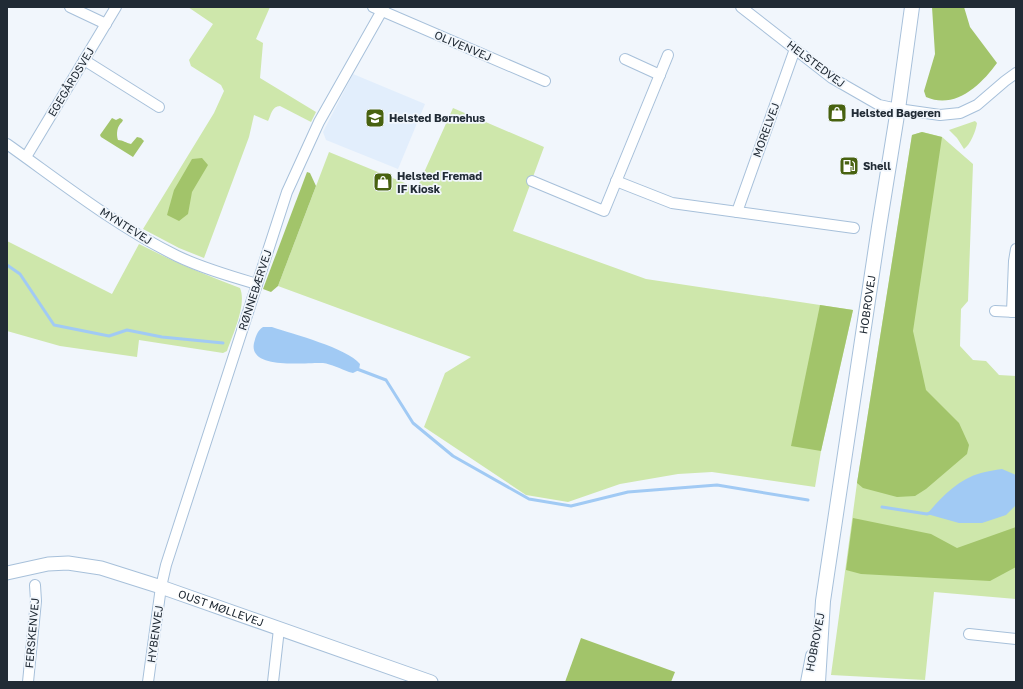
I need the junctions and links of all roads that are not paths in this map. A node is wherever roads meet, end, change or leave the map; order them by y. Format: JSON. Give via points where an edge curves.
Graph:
{"nodes":[{"id":1,"x":70,"y":7,"type":"edge"},
{"id":2,"x":116,"y":7,"type":"edge"},
{"id":3,"x":741,"y":7,"type":"edge"},
{"id":4,"x":912,"y":7,"type":"edge"},
{"id":5,"x":380,"y":8,"type":"edge"},
{"id":6,"x":106,"y":24,"type":"junction"},
{"id":7,"x":795,"y":49,"type":"junction"},
{"id":8,"x":668,"y":55,"type":"dead end"},
{"id":9,"x":84,"y":60,"type":"junction"},
{"id":10,"x":625,"y":60,"type":"dead end"},
{"id":11,"x":1016,"y":73,"type":"edge"},
{"id":12,"x":660,"y":75,"type":"junction"},
{"id":13,"x":545,"y":81,"type":"dead end"},
{"id":14,"x":159,"y":107,"type":"dead end"},
{"id":15,"x":898,"y":109,"type":"junction"},
{"id":16,"x":7,"y":144,"type":"edge"},
{"id":17,"x":26,"y":157,"type":"junction"},
{"id":18,"x":532,"y":181,"type":"dead end"},
{"id":19,"x":616,"y":181,"type":"junction"},
{"id":20,"x":737,"y":212,"type":"junction"},
{"id":21,"x":854,"y":228,"type":"dead end"},
{"id":22,"x":1016,"y":249,"type":"edge"},
{"id":23,"x":257,"y":284,"type":"junction"},
{"id":24,"x":995,"y":311,"type":"dead end"},
{"id":25,"x":1014,"y":312,"type":"edge"},
{"id":26,"x":7,"y":573,"type":"edge"},
{"id":27,"x":35,"y":585,"type":"dead end"},
{"id":28,"x":161,"y":587,"type":"junction"},
{"id":29,"x":823,"y":601,"type":"junction"},
{"id":30,"x":279,"y":629,"type":"junction"},
{"id":31,"x":969,"y":634,"type":"dead end"},
{"id":32,"x":1016,"y":639,"type":"edge"},
{"id":33,"x":404,"y":677,"type":"edge"},
{"id":34,"x":28,"y":682,"type":"edge"},
{"id":35,"x":148,"y":682,"type":"edge"},
{"id":36,"x":272,"y":682,"type":"edge"},
{"id":37,"x":430,"y":682,"type":"edge"},
{"id":38,"x":808,"y":682,"type":"edge"},
{"id":39,"x":818,"y":682,"type":"edge"}],
"edges":[{"from":1,"to":6,"type":"street"},
{"from":2,"to":6,"type":"street","name":"EGEGÅRDSVEJ"},
{"from":3,"to":7,"type":"street","name":"HELSTEDVEJ"},
{"from":4,"to":15,"type":"main road","name":"HOBROVEJ"},
{"from":5,"to":13,"type":"street","name":"OLIVENVEJ"},
{"from":5,"to":23,"type":"street","name":"RØNNEBÆRVEJ","via":[[309,143],[287,192]]},
{"from":6,"to":9,"type":"street","name":"EGEGÅRDSVEJ"},
{"from":7,"to":15,"type":"street","name":"HELSTEDVEJ","via":[[832,78],[865,98],[879,105]]},
{"from":7,"to":20,"type":"street","name":"MORELVEJ"},
{"from":8,"to":12,"type":"street"},
{"from":9,"to":14,"type":"street"},
{"from":9,"to":17,"type":"street","name":"EGEGÅRDSVEJ"},
{"from":10,"to":12,"type":"street"},
{"from":11,"to":15,"type":"street","name":"HELSTEDVEJ","via":[[976,105],[960,113],[940,115]]},
{"from":12,"to":19,"type":"street"},
{"from":15,"to":29,"type":"main road","name":"HOBROVEJ"},
{"from":16,"to":17,"type":"street","name":"MYNTEVEJ"},
{"from":17,"to":23,"type":"street","name":"MYNTEVEJ","via":[[136,234],[203,267]]},
{"from":18,"to":19,"type":"street","via":[[604,211]]},
{"from":19,"to":20,"type":"street","via":[[672,203]]},
{"from":20,"to":21,"type":"street"},
{"from":22,"to":25,"type":"street"},
{"from":23,"to":28,"type":"street","name":"RØNNEBÆRVEJ"},
{"from":24,"to":25,"type":"street"},
{"from":26,"to":28,"type":"street","name":"OUST MØLLEVEJ","via":[[48,564],[68,563],[101,568]]},
{"from":27,"to":34,"type":"street","name":"FERSKENVEJ","via":[[36,601]]},
{"from":28,"to":30,"type":"street","name":"OUST MØLLEVEJ"},
{"from":28,"to":35,"type":"street","name":"HYBENVEJ"},
{"from":29,"to":38,"type":"main road","name":"HOBROVEJ"},
{"from":29,"to":39,"type":"main road","name":"HOBROVEJ"},
{"from":30,"to":33,"type":"street","name":"OUST MØLLEVEJ"},
{"from":30,"to":36,"type":"street"},
{"from":31,"to":32,"type":"street"},
{"from":33,"to":37,"type":"street","name":"OUST MØLLEVEJ"}]}
